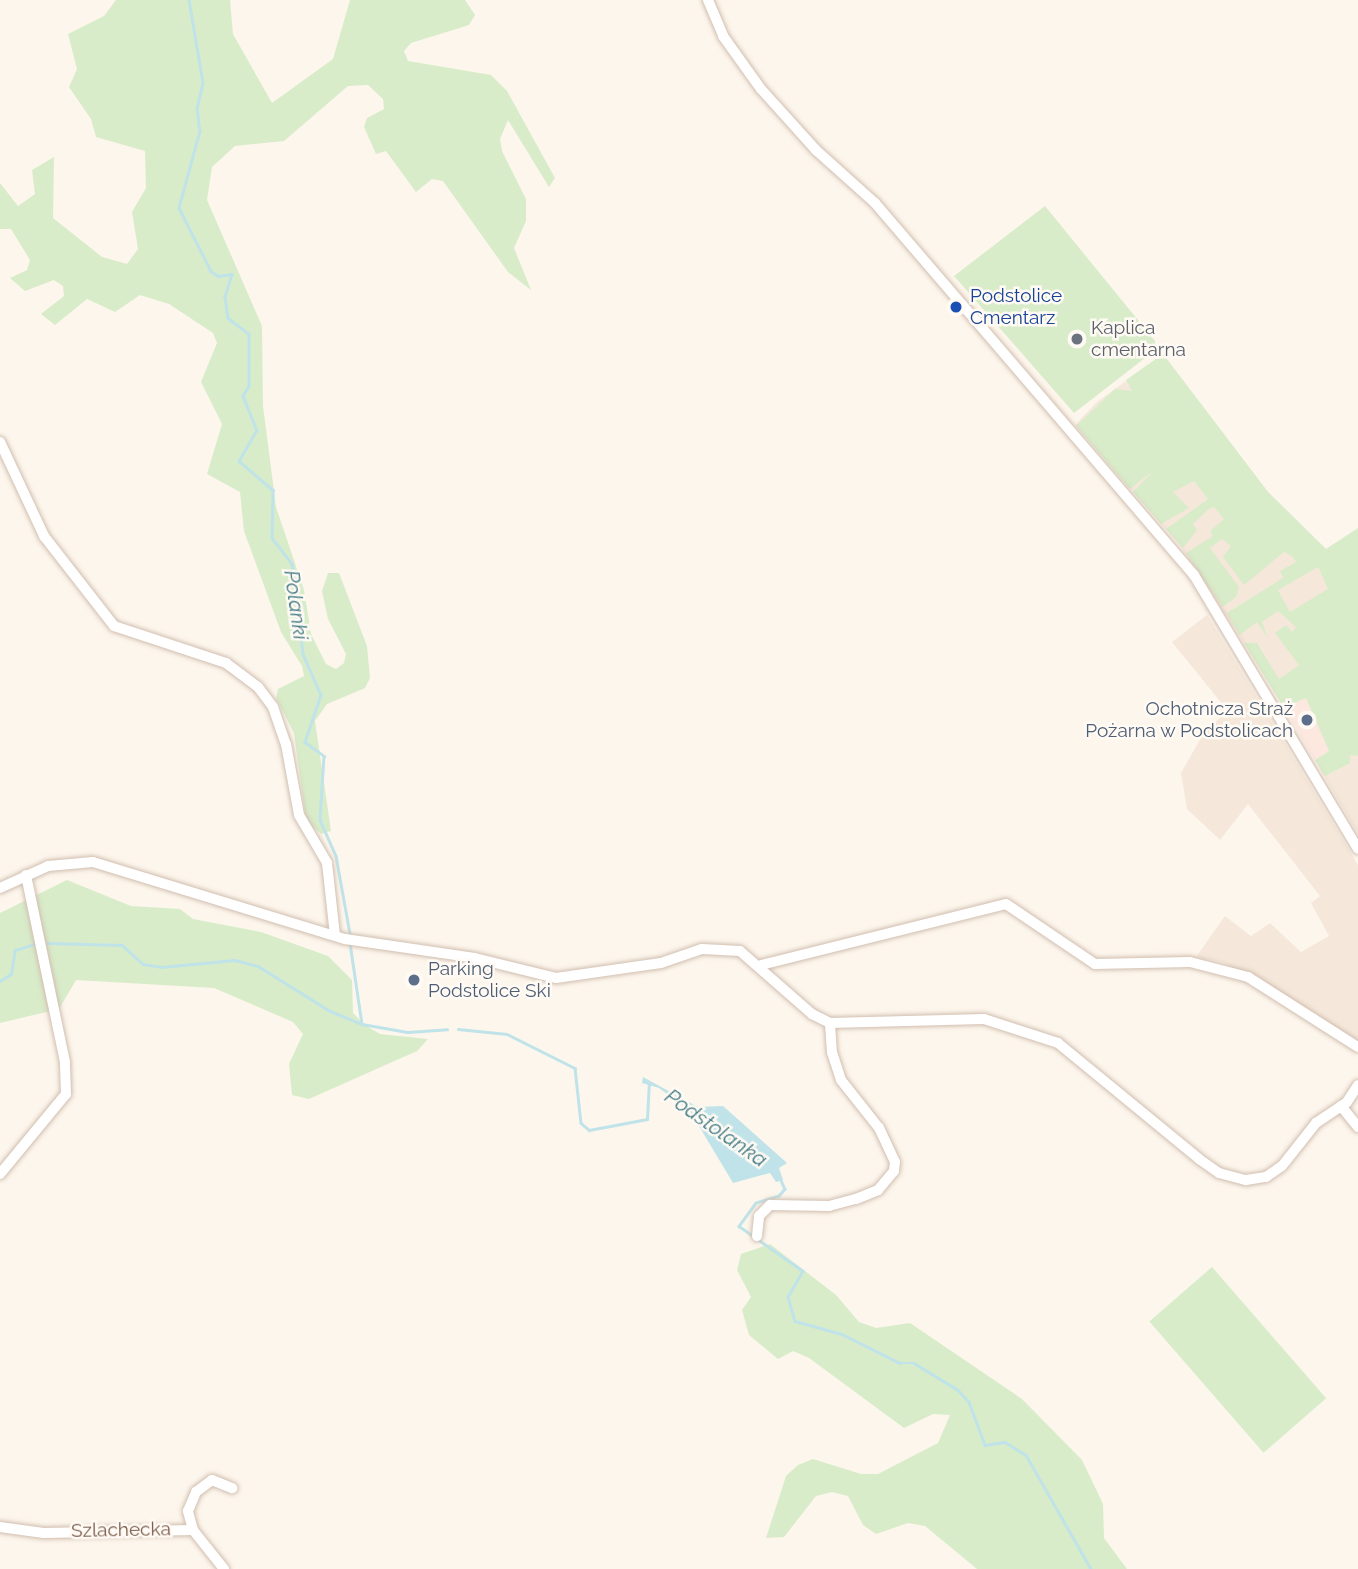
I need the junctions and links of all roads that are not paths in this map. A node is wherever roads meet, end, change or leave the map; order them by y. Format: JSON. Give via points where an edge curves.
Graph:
{"nodes":[{"id":1,"x":708,"y":0,"type":"edge"},
{"id":2,"x":0,"y":442,"type":"edge"},
{"id":3,"x":1358,"y":849,"type":"edge"},
{"id":4,"x":26,"y":876,"type":"junction"},
{"id":5,"x":0,"y":888,"type":"edge"},
{"id":6,"x":335,"y":935,"type":"junction"},
{"id":7,"x":761,"y":965,"type":"junction"},
{"id":8,"x":830,"y":1023,"type":"junction"},
{"id":9,"x":1358,"y":1047,"type":"edge"},
{"id":10,"x":1358,"y":1085,"type":"edge"},
{"id":11,"x":1341,"y":1106,"type":"junction"},
{"id":12,"x":1358,"y":1127,"type":"edge"},
{"id":13,"x":0,"y":1174,"type":"edge"},
{"id":14,"x":758,"y":1236,"type":"dead end"},
{"id":15,"x":232,"y":1488,"type":"dead end"},
{"id":16,"x":0,"y":1527,"type":"edge"},
{"id":17,"x":193,"y":1530,"type":"junction"},
{"id":18,"x":223,"y":1569,"type":"edge"}],
"edges":[{"from":1,"to":3,"type":"street","via":[[723,37],[761,89],[816,150],[875,203],[1194,575]]},
{"from":2,"to":6,"type":"street","via":[[44,536],[114,626],[226,663],[258,687],[273,707],[299,815],[327,863]]},
{"from":4,"to":5,"type":"street"},
{"from":4,"to":6,"type":"street","via":[[48,866],[93,862]]},
{"from":4,"to":13,"type":"street","via":[[61,1040],[66,1094]]},
{"from":6,"to":7,"type":"street","via":[[556,978],[661,963],[720,947],[740,951]]},
{"from":7,"to":8,"type":"street","via":[[812,1014]]},
{"from":7,"to":9,"type":"street","via":[[1006,904],[1095,964],[1190,962],[1248,977]]},
{"from":8,"to":11,"type":"street","via":[[938,1017],[1022,1028],[1058,1043],[1094,1068],[1219,1173],[1246,1180],[1266,1177],[1282,1166],[1316,1123]]},
{"from":8,"to":14,"type":"street","via":[[832,1053],[841,1080],[879,1128],[894,1171],[878,1190],[856,1199],[829,1206],[770,1205],[760,1216]]},
{"from":10,"to":11,"type":"street"},
{"from":11,"to":12,"type":"street"},
{"from":15,"to":17,"type":"street","via":[[212,1480],[196,1492],[188,1511]]},
{"from":16,"to":17,"type":"street","name":"Szlachecka","via":[[44,1533]]},
{"from":17,"to":18,"type":"street","name":"Szlachecka"}]}
